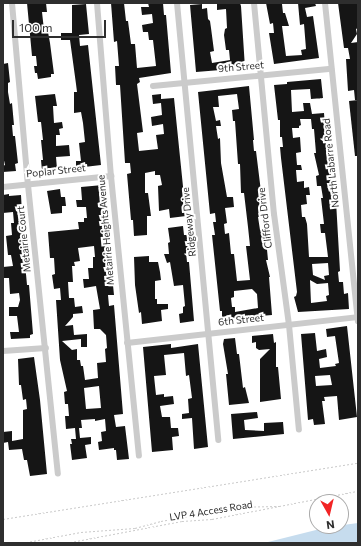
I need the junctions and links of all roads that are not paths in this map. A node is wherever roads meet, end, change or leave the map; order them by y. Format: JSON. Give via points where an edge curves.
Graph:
{"nodes":[{"id":1,"x":12,"y":3,"type":"edge"},
{"id":2,"x":97,"y":3,"type":"edge"},
{"id":3,"x":177,"y":3,"type":"edge"},
{"id":4,"x":254,"y":3,"type":"edge"},
{"id":5,"x":325,"y":3,"type":"edge"},
{"id":6,"x":331,"y":69,"type":"junction"},
{"id":7,"x":261,"y":75,"type":"junction"},
{"id":8,"x":185,"y":82,"type":"junction"},
{"id":9,"x":153,"y":86,"type":"dead end"},
{"id":10,"x":111,"y":176,"type":"junction"},
{"id":11,"x":28,"y":185,"type":"junction"},
{"id":12,"x":3,"y":187,"type":"edge"},
{"id":13,"x":358,"y":317,"type":"edge"},
{"id":14,"x":358,"y":321,"type":"edge"},
{"id":15,"x":289,"y":325,"type":"junction"},
{"id":16,"x":210,"y":334,"type":"junction"},
{"id":17,"x":127,"y":342,"type":"junction"},
{"id":18,"x":46,"y":348,"type":"junction"},
{"id":19,"x":3,"y":351,"type":"edge"},
{"id":20,"x":298,"y":430,"type":"dead end"},
{"id":21,"x":218,"y":440,"type":"dead end"},
{"id":22,"x":139,"y":456,"type":"dead end"},
{"id":23,"x":58,"y":472,"type":"dead end"}],
"edges":[{"from":1,"to":11,"type":"street","name":"Metairie Court"},
{"from":2,"to":10,"type":"street","name":"Metairie Heights Avenue"},
{"from":3,"to":8,"type":"street","name":"Ridgeway Drive"},
{"from":4,"to":7,"type":"street","name":"Clifford Drive"},
{"from":5,"to":6,"type":"street","name":"North Labarre Road"},
{"from":6,"to":7,"type":"street","name":"9th Street"},
{"from":6,"to":13,"type":"street","name":"North Labarre Road"},
{"from":7,"to":8,"type":"street","name":"9th Street"},
{"from":7,"to":15,"type":"street","name":"Clifford Drive","via":[[274,214]]},
{"from":8,"to":9,"type":"street","name":"9th Street"},
{"from":8,"to":16,"type":"street","name":"Ridgeway Drive"},
{"from":10,"to":11,"type":"street","name":"Poplar Street"},
{"from":10,"to":17,"type":"street","name":"Metairie Heights Avenue"},
{"from":11,"to":12,"type":"street","name":"Poplar Street"},
{"from":11,"to":18,"type":"street","name":"Metairie Court"},
{"from":13,"to":14,"type":"street","name":"North Labarre Road"},
{"from":13,"to":15,"type":"street","name":"6th Street"},
{"from":15,"to":16,"type":"street","name":"6th Street"},
{"from":15,"to":20,"type":"street","name":"Clifford Drive"},
{"from":16,"to":17,"type":"street","name":"6th Street"},
{"from":16,"to":21,"type":"street","name":"Ridgeway Drive"},
{"from":17,"to":22,"type":"street","name":"Metairie Heights Avenue"},
{"from":18,"to":19,"type":"street"},
{"from":18,"to":23,"type":"street","name":"Metairie Court"}]}
